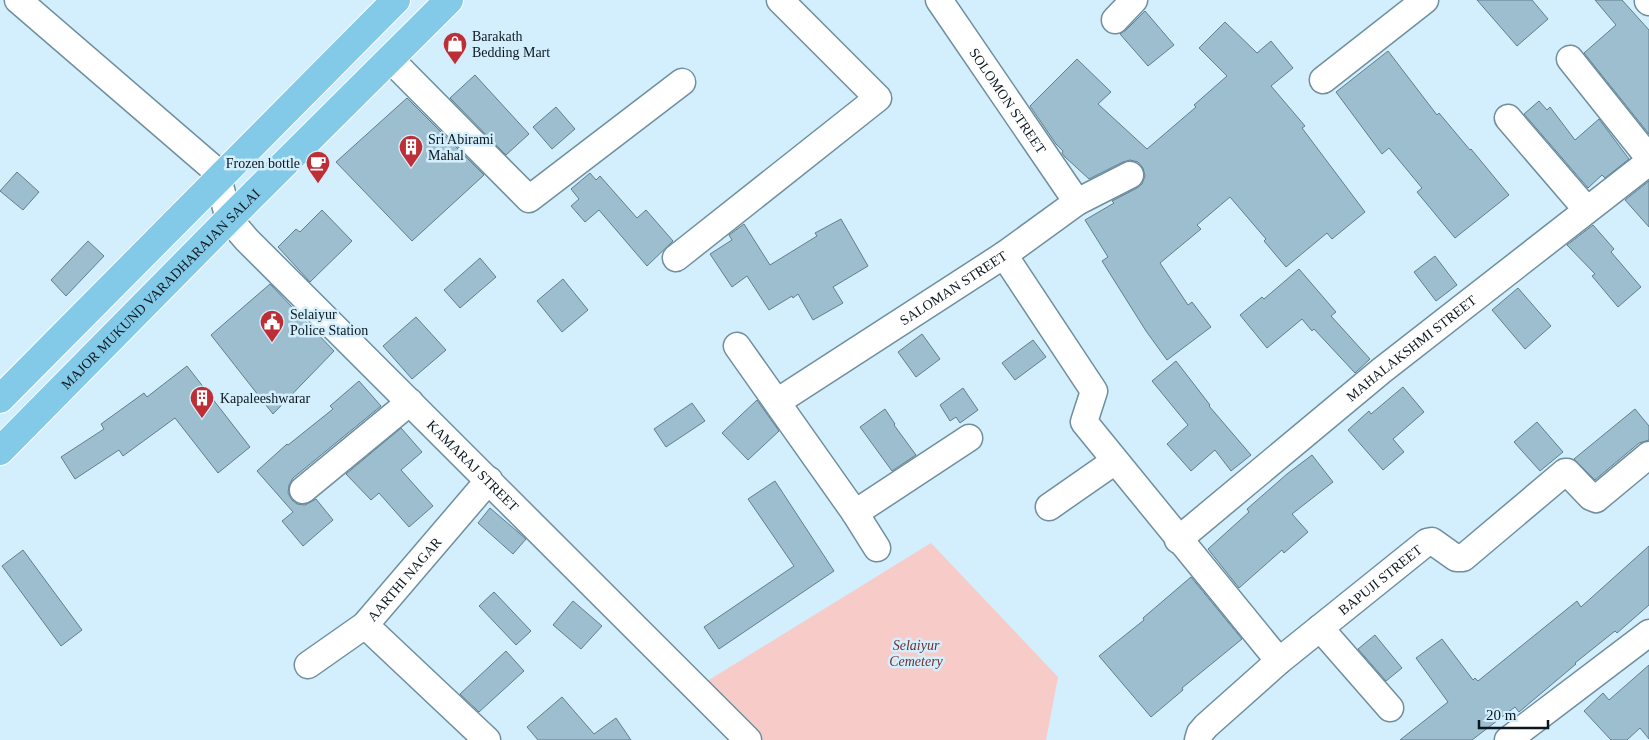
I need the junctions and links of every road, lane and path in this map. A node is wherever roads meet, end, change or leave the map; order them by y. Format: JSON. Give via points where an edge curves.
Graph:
{"nodes":[{"id":1,"x":18,"y":0,"type":"edge"},
{"id":2,"x":396,"y":0,"type":"edge"},
{"id":3,"x":449,"y":0,"type":"edge"},
{"id":4,"x":780,"y":0,"type":"edge"},
{"id":5,"x":939,"y":0,"type":"edge"},
{"id":6,"x":1134,"y":0,"type":"edge"},
{"id":7,"x":1425,"y":0,"type":"edge"},
{"id":8,"x":1115,"y":20,"type":"dead end"},
{"id":9,"x":390,"y":59,"type":"junction"},
{"id":10,"x":1570,"y":59,"type":"dead end"},
{"id":11,"x":1323,"y":80,"type":"dead end"},
{"id":12,"x":682,"y":82,"type":"dead end"},
{"id":13,"x":1508,"y":118,"type":"dead end"},
{"id":14,"x":1649,"y":160,"type":"edge"},
{"id":15,"x":1130,"y":175,"type":"dead end"},
{"id":16,"x":218,"y":178,"type":"junction"},
{"id":17,"x":1077,"y":202,"type":"junction"},
{"id":18,"x":1587,"y":210,"type":"junction"},
{"id":19,"x":229,"y":219,"type":"junction"},
{"id":20,"x":1004,"y":255,"type":"junction"},
{"id":21,"x":676,"y":258,"type":"dead end"},
{"id":22,"x":738,"y":346,"type":"dead end"},
{"id":23,"x":0,"y":399,"type":"edge"},
{"id":24,"x":410,"y":402,"type":"junction"},
{"id":25,"x":777,"y":402,"type":"junction"},
{"id":26,"x":969,"y":438,"type":"dead end"},
{"id":27,"x":0,"y":451,"type":"edge"},
{"id":28,"x":1649,"y":455,"type":"edge"},
{"id":29,"x":1115,"y":461,"type":"junction"},
{"id":30,"x":490,"y":480,"type":"junction"},
{"id":31,"x":303,"y":490,"type":"dead end"},
{"id":32,"x":1049,"y":507,"type":"dead end"},
{"id":33,"x":855,"y":513,"type":"junction"},
{"id":34,"x":1178,"y":540,"type":"junction"},
{"id":35,"x":878,"y":548,"type":"dead end"},
{"id":36,"x":365,"y":625,"type":"junction"},
{"id":37,"x":1320,"y":628,"type":"junction"},
{"id":38,"x":1649,"y":633,"type":"edge"},
{"id":39,"x":1279,"y":662,"type":"junction"},
{"id":40,"x":308,"y":665,"type":"dead end"},
{"id":41,"x":1390,"y":708,"type":"dead end"},
{"id":42,"x":1202,"y":733,"type":"edge"},
{"id":43,"x":487,"y":740,"type":"edge"},
{"id":44,"x":748,"y":740,"type":"edge"},
{"id":45,"x":1508,"y":740,"type":"edge"}],
"edges":[{"from":1,"to":16,"type":"street","via":[[214,169]]},
{"from":2,"to":16,"type":"main road"},
{"from":3,"to":9,"type":"main road","name":"MAJOR MUKUND VARADHARAJAN SALAI"},
{"from":4,"to":21,"type":"street","via":[[878,98]]},
{"from":5,"to":17,"type":"street","name":"SOLOMON STREET"},
{"from":6,"to":8,"type":"street"},
{"from":7,"to":11,"type":"street"},
{"from":9,"to":12,"type":"street","via":[[529,200]]},
{"from":9,"to":19,"type":"main road","name":"MAJOR MUKUND VARADHARAJAN SALAI"},
{"from":10,"to":14,"type":"street"},
{"from":13,"to":18,"type":"street"},
{"from":14,"to":18,"type":"street","name":"MAHALAKSHMI STREET"},
{"from":15,"to":17,"type":"street","name":"SALOMAN STREET"},
{"from":16,"to":19,"type":"street","name":"KAMARAJ STREET"},
{"from":16,"to":23,"type":"main road"},
{"from":17,"to":20,"type":"street","name":"SALOMAN STREET"},
{"from":18,"to":34,"type":"street","name":"MAHALAKSHMI STREET","via":[[1381,371]]},
{"from":19,"to":24,"type":"street","name":"KAMARAJ STREET"},
{"from":19,"to":27,"type":"main road","name":"MAJOR MUKUND VARADHARAJAN SALAI"},
{"from":20,"to":25,"type":"street","name":"SALOMAN STREET"},
{"from":20,"to":29,"type":"street","via":[[1094,391],[1084,422]]},
{"from":22,"to":25,"type":"street"},
{"from":24,"to":30,"type":"street","name":"KAMARAJ STREET"},
{"from":24,"to":31,"type":"street"},
{"from":25,"to":33,"type":"street"},
{"from":26,"to":33,"type":"street"},
{"from":28,"to":37,"type":"street","name":"BAPUJI STREET","via":[[1596,499],[1565,472],[1463,558],[1456,558],[1432,541],[1427,542]]},
{"from":29,"to":32,"type":"street"},
{"from":29,"to":34,"type":"street"},
{"from":30,"to":36,"type":"street","name":"AARTHI NAGAR"},
{"from":30,"to":44,"type":"street","name":"KAMARAJ STREET"},
{"from":33,"to":35,"type":"street"},
{"from":34,"to":39,"type":"street"},
{"from":36,"to":40,"type":"street","name":"AARTHI NAGAR"},
{"from":36,"to":43,"type":"street"},
{"from":37,"to":39,"type":"street","name":"BAPUJI STREET"},
{"from":37,"to":41,"type":"street"},
{"from":38,"to":45,"type":"street"},
{"from":39,"to":42,"type":"street","name":"BAPUJI STREET"}]}
